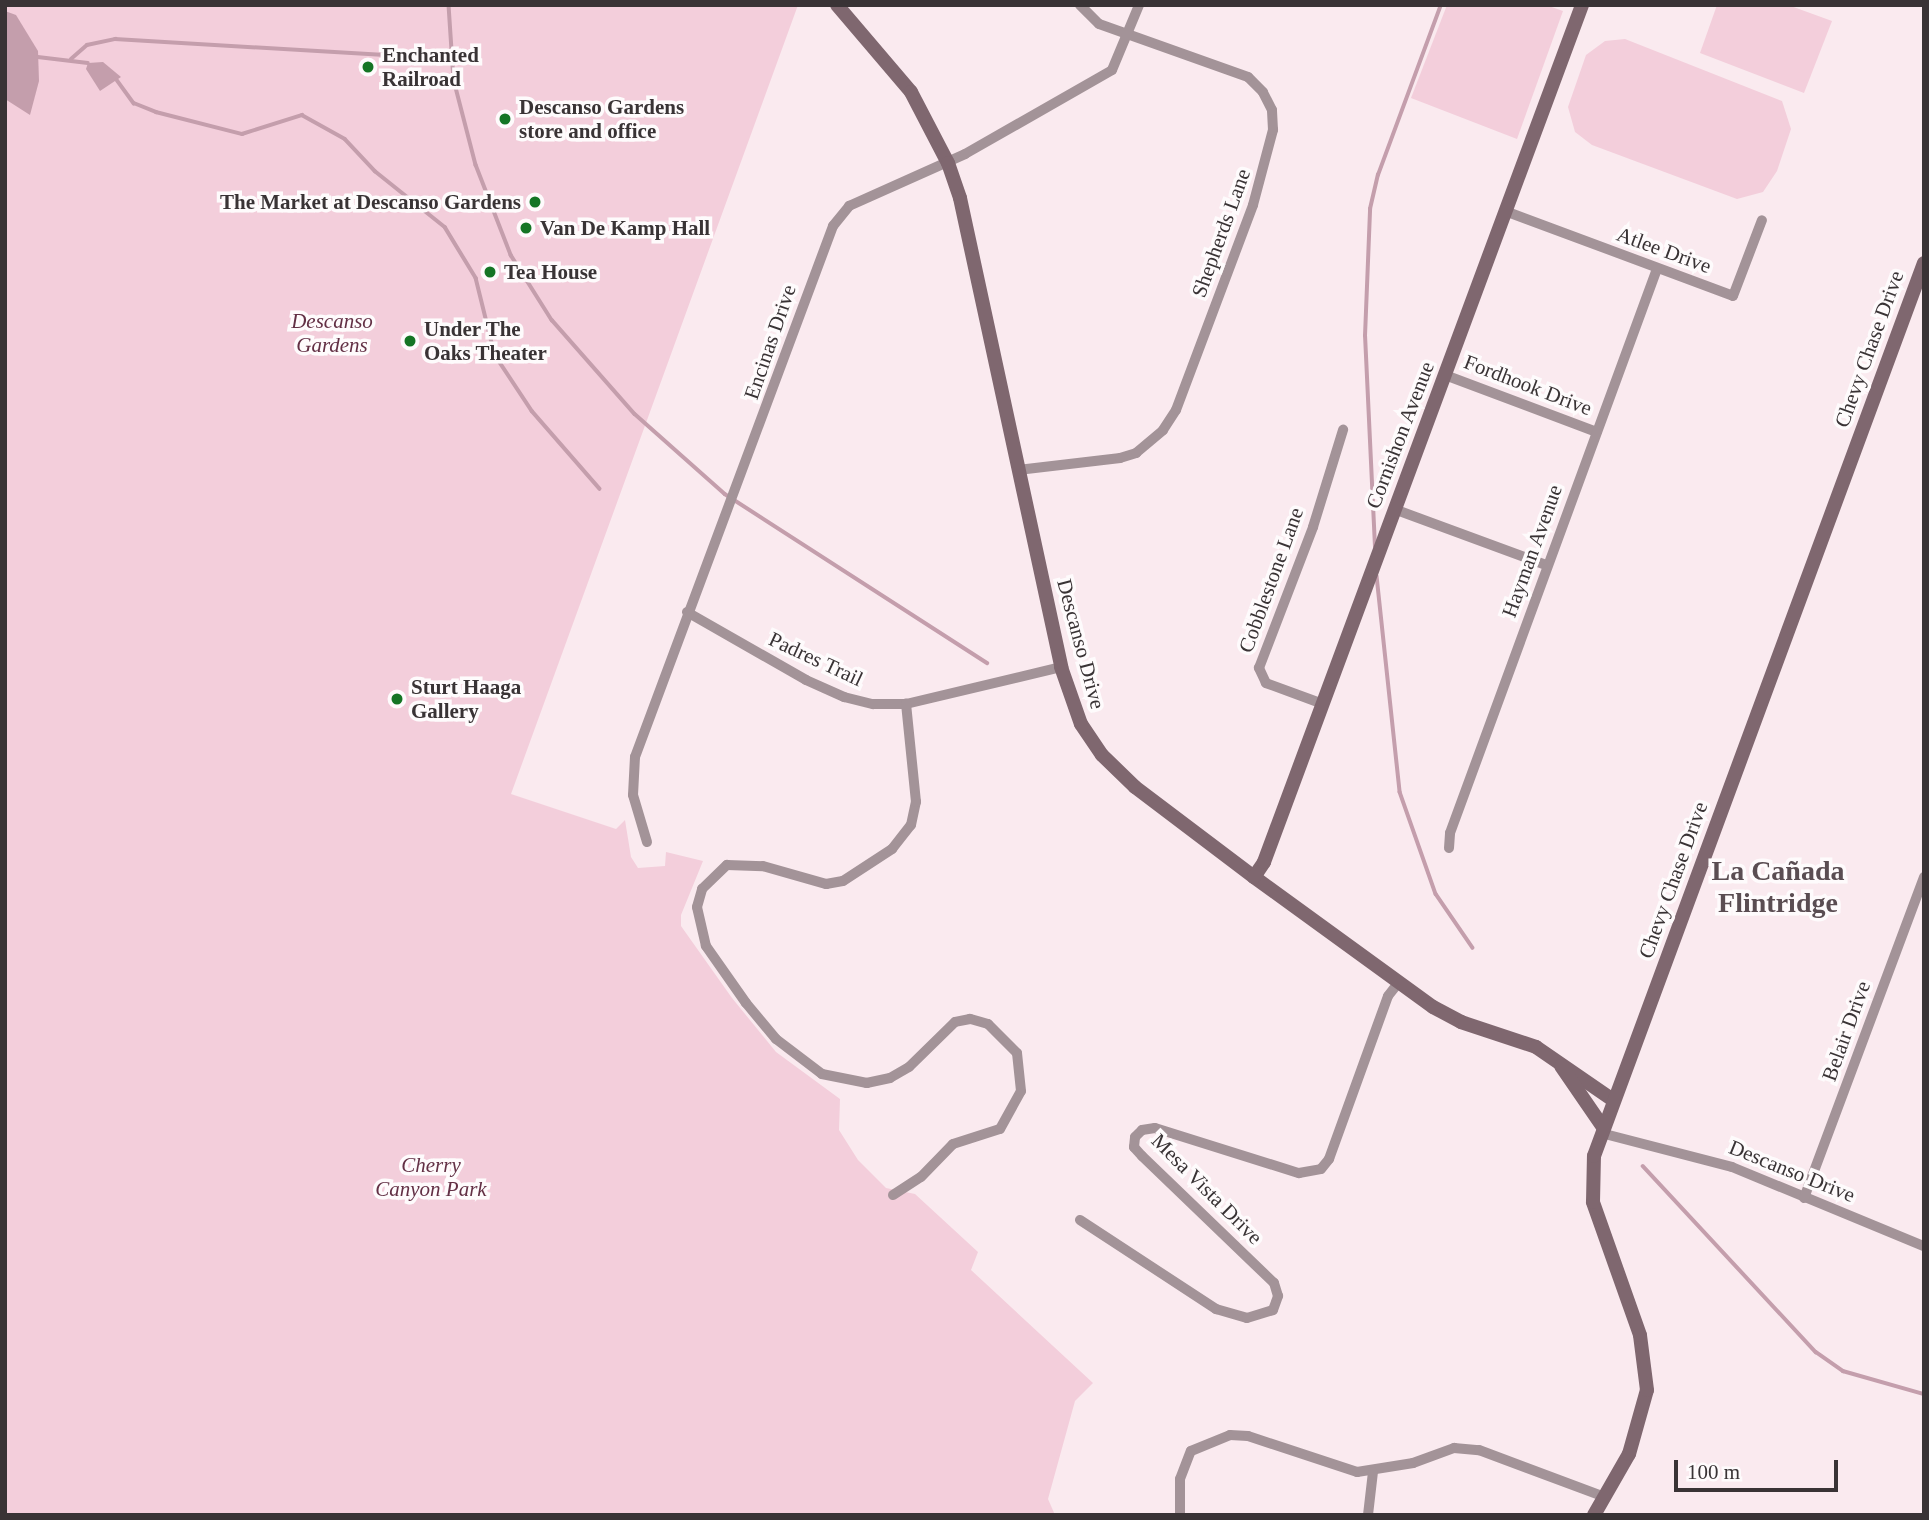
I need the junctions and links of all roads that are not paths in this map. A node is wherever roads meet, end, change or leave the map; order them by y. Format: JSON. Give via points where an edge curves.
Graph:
{"nodes":[{"id":1,"x":837,"y":5,"type":"edge"},
{"id":2,"x":1080,"y":5,"type":"edge"},
{"id":3,"x":1139,"y":5,"type":"edge"},
{"id":4,"x":1583,"y":5,"type":"edge"},
{"id":5,"x":1128,"y":35,"type":"junction"},
{"id":6,"x":948,"y":163,"type":"junction"},
{"id":7,"x":1505,"y":211,"type":"junction"},
{"id":8,"x":1762,"y":220,"type":"dead end"},
{"id":9,"x":1924,"y":263,"type":"edge"},
{"id":10,"x":1657,"y":269,"type":"junction"},
{"id":11,"x":1445,"y":375,"type":"junction"},
{"id":12,"x":1343,"y":430,"type":"dead end"},
{"id":13,"x":1597,"y":432,"type":"junction"},
{"id":14,"x":1018,"y":470,"type":"junction"},
{"id":15,"x":1394,"y":509,"type":"junction"},
{"id":16,"x":1546,"y":565,"type":"junction"},
{"id":17,"x":687,"y":612,"type":"junction"},
{"id":18,"x":1061,"y":667,"type":"junction"},
{"id":19,"x":906,"y":704,"type":"junction"},
{"id":20,"x":1323,"y":704,"type":"junction"},
{"id":21,"x":647,"y":842,"type":"dead end"},
{"id":22,"x":1449,"y":848,"type":"dead end"},
{"id":23,"x":1254,"y":877,"type":"junction"},
{"id":24,"x":1924,"y":877,"type":"edge"},
{"id":25,"x":1399,"y":982,"type":"junction"},
{"id":26,"x":1560,"y":1066,"type":"junction"},
{"id":27,"x":1614,"y":1100,"type":"junction"},
{"id":28,"x":1602,"y":1130,"type":"junction"},
{"id":29,"x":893,"y":1195,"type":"dead end"},
{"id":30,"x":1804,"y":1198,"type":"junction"},
{"id":31,"x":1080,"y":1220,"type":"dead end"},
{"id":32,"x":1924,"y":1246,"type":"edge"},
{"id":33,"x":1373,"y":1472,"type":"junction"},
{"id":34,"x":1605,"y":1497,"type":"junction"},
{"id":35,"x":1180,"y":1515,"type":"edge"},
{"id":36,"x":1368,"y":1515,"type":"edge"},
{"id":37,"x":1594,"y":1515,"type":"edge"}],
"edges":[{"from":1,"to":6,"type":"street","name":"Descanso Drive","via":[[911,92]]},
{"from":2,"to":5,"type":"street","name":"Shepherds Lane","via":[[1098,24]]},
{"from":3,"to":5,"type":"street","name":"Encinas Drive"},
{"from":4,"to":7,"type":"street","name":"Cornishon Avenue"},
{"from":5,"to":6,"type":"street","name":"Encinas Drive","via":[[1112,70]]},
{"from":5,"to":14,"type":"street","name":"Shepherds Lane","via":[[1248,77],[1272,110],[1268,159],[1176,410],[1163,430],[1136,453],[1121,458]]},
{"from":6,"to":14,"type":"street","name":"Descanso Drive","via":[[960,198]]},
{"from":6,"to":17,"type":"street","name":"Encinas Drive","via":[[849,206],[834,226]]},
{"from":7,"to":10,"type":"street","name":"Atlee Drive"},
{"from":7,"to":11,"type":"street","name":"Cornishon Avenue"},
{"from":8,"to":10,"type":"street","name":"Atlee Drive","via":[[1733,296]]},
{"from":9,"to":27,"type":"street","name":"Chevy Chase Drive"},
{"from":10,"to":13,"type":"street","name":"Hayman Avenue"},
{"from":11,"to":13,"type":"street","name":"Fordhook Drive"},
{"from":11,"to":15,"type":"street","name":"Cornishon Avenue"},
{"from":12,"to":20,"type":"street","name":"Cobblestone Lane","via":[[1259,668],[1265,682]]},
{"from":13,"to":16,"type":"street","name":"Hayman Avenue"},
{"from":14,"to":18,"type":"street","name":"Descanso Drive"},
{"from":15,"to":16,"type":"street"},
{"from":15,"to":20,"type":"street","name":"Cornishon Avenue"},
{"from":16,"to":22,"type":"street","name":"Hayman Avenue","via":[[1450,832]]},
{"from":17,"to":19,"type":"street","name":"Padres Trail","via":[[844,697]]},
{"from":17,"to":21,"type":"street","name":"Encinas Drive","via":[[635,757],[633,795]]},
{"from":18,"to":19,"type":"street","name":"Padres Trail"},
{"from":18,"to":23,"type":"street","name":"Descanso Drive","via":[[1081,724],[1102,755],[1135,787]]},
{"from":19,"to":29,"type":"street","via":[[916,802],[911,825],[891,849],[843,881],[826,884],[763,866],[727,865],[702,889],[697,907],[706,946],[746,1003],[776,1039],[822,1074],[867,1083],[890,1078],[909,1067],[955,1022],[970,1019],[988,1024],[1017,1053],[1021,1091],[1000,1129],[953,1144],[921,1177]]},
{"from":20,"to":23,"type":"street","name":"Cornishon Avenue","via":[[1264,862]]},
{"from":23,"to":25,"type":"street","name":"Descanso Drive"},
{"from":24,"to":30,"type":"street","name":"Belair Drive"},
{"from":25,"to":26,"type":"street","name":"Descanso Drive","via":[[1445,1014],[1536,1047]]},
{"from":25,"to":31,"type":"street","name":"Mesa Vista Drive","via":[[1388,996],[1329,1160],[1321,1169],[1299,1173],[1155,1128],[1142,1130],[1135,1137],[1134,1147],[1142,1156],[1274,1283],[1278,1296],[1273,1310],[1247,1318],[1216,1309]]},
{"from":26,"to":27,"type":"street","name":"Descanso Drive"},
{"from":26,"to":28,"type":"street"},
{"from":27,"to":28,"type":"street","name":"Chevy Chase Drive"},
{"from":28,"to":30,"type":"street","name":"Descanso Drive","via":[[1732,1167]]},
{"from":28,"to":34,"type":"street","name":"Chevy Chase Drive","via":[[1591,1175],[1593,1202],[1632,1306],[1647,1370],[1640,1428]]},
{"from":30,"to":32,"type":"street","name":"Descanso Drive"},
{"from":33,"to":34,"type":"street","via":[[1454,1448],[1479,1450]]},
{"from":33,"to":35,"type":"street","via":[[1340,1469],[1248,1436],[1230,1435],[1191,1451],[1180,1479]]},
{"from":33,"to":36,"type":"street"},
{"from":34,"to":37,"type":"street","name":"Chevy Chase Drive"}]}
